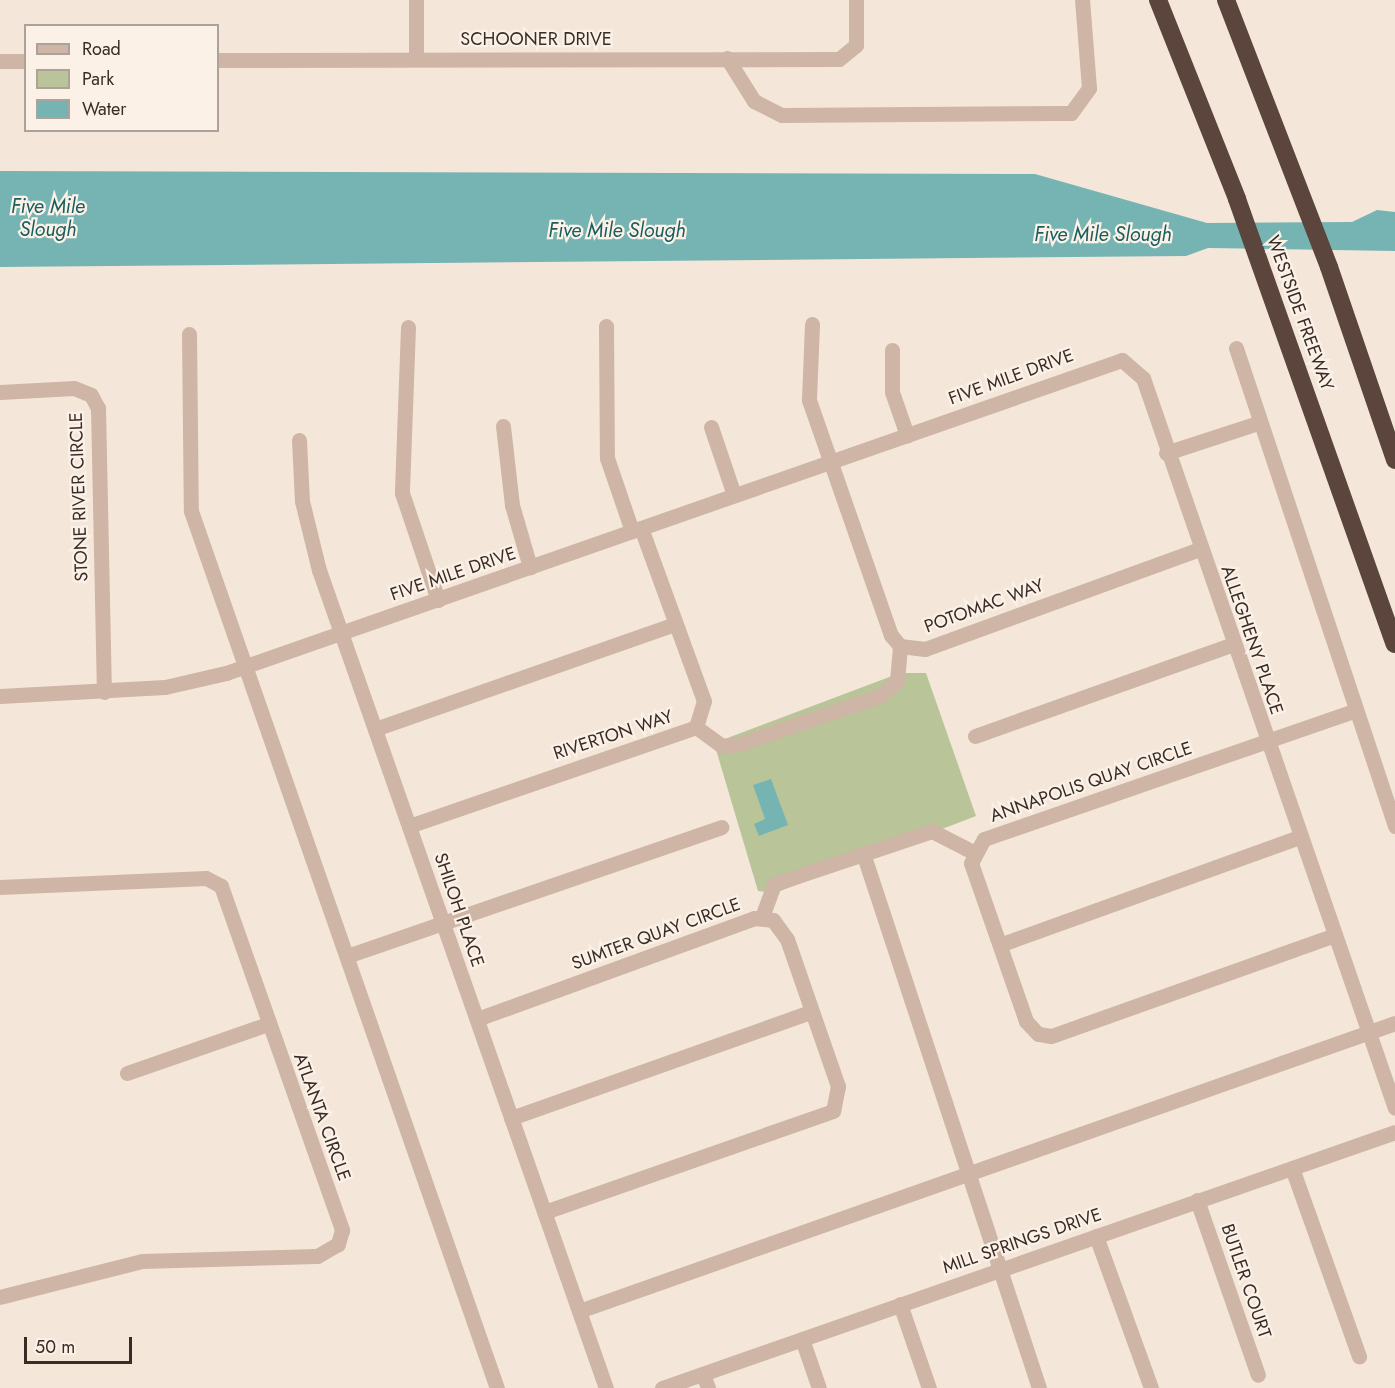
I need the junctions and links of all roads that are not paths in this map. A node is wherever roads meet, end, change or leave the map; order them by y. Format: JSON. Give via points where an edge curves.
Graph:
{"nodes":[{"id":1,"x":416,"y":0,"type":"edge"},
{"id":2,"x":856,"y":0,"type":"edge"},
{"id":3,"x":1082,"y":0,"type":"edge"},
{"id":4,"x":1158,"y":0,"type":"edge"},
{"id":5,"x":1226,"y":0,"type":"edge"},
{"id":6,"x":726,"y":57,"type":"junction"},
{"id":7,"x":416,"y":59,"type":"junction"},
{"id":8,"x":219,"y":60,"type":"edge"},
{"id":9,"x":0,"y":61,"type":"edge"},
{"id":10,"x":24,"y":61,"type":"edge"},
{"id":11,"x":812,"y":324,"type":"dead end"},
{"id":12,"x":606,"y":326,"type":"dead end"},
{"id":13,"x":408,"y":327,"type":"dead end"},
{"id":14,"x":189,"y":334,"type":"dead end"},
{"id":15,"x":1236,"y":348,"type":"dead end"},
{"id":16,"x":892,"y":350,"type":"dead end"},
{"id":17,"x":1129,"y":362,"type":"joint"},
{"id":18,"x":0,"y":392,"type":"edge"},
{"id":19,"x":1257,"y":423,"type":"junction"},
{"id":20,"x":503,"y":426,"type":"dead end"},
{"id":21,"x":711,"y":427,"type":"dead end"},
{"id":22,"x":907,"y":435,"type":"junction"},
{"id":23,"x":299,"y":440,"type":"dead end"},
{"id":24,"x":1166,"y":453,"type":"junction"},
{"id":25,"x":1395,"y":460,"type":"edge"},
{"id":26,"x":833,"y":461,"type":"junction"},
{"id":27,"x":734,"y":495,"type":"junction"},
{"id":28,"x":636,"y":530,"type":"junction"},
{"id":29,"x":1200,"y":549,"type":"junction"},
{"id":30,"x":530,"y":567,"type":"junction"},
{"id":31,"x":438,"y":600,"type":"junction"},
{"id":32,"x":674,"y":624,"type":"junction"},
{"id":33,"x":342,"y":633,"type":"junction"},
{"id":34,"x":1233,"y":644,"type":"junction"},
{"id":35,"x":1395,"y":644,"type":"edge"},
{"id":36,"x":900,"y":646,"type":"junction"},
{"id":37,"x":246,"y":666,"type":"junction"},
{"id":38,"x":104,"y":692,"type":"junction"},
{"id":39,"x":0,"y":696,"type":"edge"},
{"id":40,"x":1354,"y":711,"type":"junction"},
{"id":41,"x":696,"y":728,"type":"junction"},
{"id":42,"x":375,"y":729,"type":"junction"},
{"id":43,"x":975,"y":736,"type":"dead end"},
{"id":44,"x":1267,"y":742,"type":"junction"},
{"id":45,"x":409,"y":826,"type":"junction"},
{"id":46,"x":1395,"y":826,"type":"edge"},
{"id":47,"x":721,"y":827,"type":"dead end"},
{"id":48,"x":1300,"y":837,"type":"junction"},
{"id":49,"x":973,"y":852,"type":"junction"},
{"id":50,"x":863,"y":853,"type":"junction"},
{"id":51,"x":0,"y":887,"type":"edge"},
{"id":52,"x":762,"y":917,"type":"junction"},
{"id":53,"x":443,"y":924,"type":"junction"},
{"id":54,"x":1335,"y":935,"type":"junction"},
{"id":55,"x":1002,"y":944,"type":"junction"},
{"id":56,"x":347,"y":956,"type":"junction"},
{"id":57,"x":810,"y":1012,"type":"junction"},
{"id":58,"x":477,"y":1019,"type":"junction"},
{"id":59,"x":1395,"y":1023,"type":"edge"},
{"id":60,"x":268,"y":1024,"type":"junction"},
{"id":61,"x":1369,"y":1033,"type":"junction"},
{"id":62,"x":127,"y":1073,"type":"dead end"},
{"id":63,"x":1395,"y":1108,"type":"edge"},
{"id":64,"x":511,"y":1118,"type":"junction"},
{"id":65,"x":1395,"y":1132,"type":"edge"},
{"id":66,"x":1292,"y":1168,"type":"junction"},
{"id":67,"x":969,"y":1176,"type":"junction"},
{"id":68,"x":1197,"y":1200,"type":"junction"},
{"id":69,"x":544,"y":1212,"type":"junction"},
{"id":70,"x":1096,"y":1236,"type":"junction"},
{"id":71,"x":998,"y":1270,"type":"junction"},
{"id":72,"x":0,"y":1297,"type":"edge"},
{"id":73,"x":900,"y":1304,"type":"junction"},
{"id":74,"x":579,"y":1311,"type":"junction"},
{"id":75,"x":802,"y":1339,"type":"junction"},
{"id":76,"x":1359,"y":1356,"type":"dead end"},
{"id":77,"x":1257,"y":1375,"type":"dead end"},
{"id":78,"x":705,"y":1381,"type":"edge"},
{"id":79,"x":497,"y":1388,"type":"edge"},
{"id":80,"x":606,"y":1388,"type":"edge"},
{"id":81,"x":662,"y":1388,"type":"edge"},
{"id":82,"x":819,"y":1388,"type":"edge"},
{"id":83,"x":929,"y":1388,"type":"edge"},
{"id":84,"x":1039,"y":1388,"type":"edge"},
{"id":85,"x":1151,"y":1388,"type":"edge"}],
"edges":[{"from":1,"to":7,"type":"street"},
{"from":2,"to":6,"type":"street","name":"SCHOONER DRIVE","via":[[858,34],[852,51],[839,59]]},
{"from":3,"to":6,"type":"street","via":[[1089,88],[1086,99],[1071,112],[782,115],[754,100]]},
{"from":4,"to":35,"type":"highway","name":"WESTSIDE FREEWAY","via":[[1237,199]]},
{"from":5,"to":25,"type":"highway","via":[[1329,267]]},
{"from":6,"to":7,"type":"street","name":"SCHOONER DRIVE"},
{"from":7,"to":8,"type":"street","name":"SCHOONER DRIVE"},
{"from":9,"to":10,"type":"street"},
{"from":11,"to":26,"type":"street","via":[[809,400]]},
{"from":12,"to":28,"type":"street","name":"RIVERTON WAY","via":[[607,458]]},
{"from":13,"to":31,"type":"street","via":[[402,493]]},
{"from":14,"to":37,"type":"street","via":[[191,511]]},
{"from":15,"to":19,"type":"street"},
{"from":16,"to":22,"type":"street","via":[[892,392]]},
{"from":17,"to":22,"type":"street","name":"FIVE MILE DRIVE","via":[[1117,359]]},
{"from":17,"to":24,"type":"street","name":"ALLEGHENY PLACE","via":[[1143,378]]},
{"from":18,"to":38,"type":"street","name":"STONE RIVER CIRCLE","via":[[74,388],[91,395],[98,408]]},
{"from":19,"to":24,"type":"street"},
{"from":19,"to":40,"type":"street"},
{"from":20,"to":30,"type":"street","via":[[512,505]]},
{"from":21,"to":27,"type":"street"},
{"from":22,"to":26,"type":"street","name":"FIVE MILE DRIVE"},
{"from":23,"to":33,"type":"street","name":"SHILOH PLACE","via":[[310,541]]},
{"from":24,"to":29,"type":"street","name":"ALLEGHENY PLACE"},
{"from":26,"to":27,"type":"street","name":"FIVE MILE DRIVE"},
{"from":26,"to":36,"type":"street","via":[[891,635]]},
{"from":27,"to":28,"type":"street","name":"FIVE MILE DRIVE"},
{"from":28,"to":30,"type":"street","name":"FIVE MILE DRIVE"},
{"from":28,"to":32,"type":"street","name":"RIVERTON WAY"},
{"from":29,"to":34,"type":"street","name":"ALLEGHENY PLACE"},
{"from":29,"to":36,"type":"street","name":"POTOMAC WAY","via":[[925,649]]},
{"from":30,"to":31,"type":"street","name":"FIVE MILE DRIVE"},
{"from":31,"to":33,"type":"street","name":"FIVE MILE DRIVE"},
{"from":32,"to":41,"type":"street","name":"RIVERTON WAY","via":[[704,701]]},
{"from":32,"to":42,"type":"street"},
{"from":33,"to":37,"type":"street","name":"FIVE MILE DRIVE"},
{"from":33,"to":42,"type":"street","name":"SHILOH PLACE"},
{"from":34,"to":43,"type":"street"},
{"from":34,"to":44,"type":"street","name":"ALLEGHENY PLACE"},
{"from":36,"to":41,"type":"street","via":[[897,681],[880,696],[739,744],[722,746]]},
{"from":37,"to":38,"type":"street","name":"FIVE MILE DRIVE","via":[[165,687]]},
{"from":37,"to":56,"type":"street"},
{"from":38,"to":39,"type":"street","name":"FIVE MILE DRIVE"},
{"from":40,"to":44,"type":"street","name":"ANNAPOLIS QUAY CIRCLE"},
{"from":40,"to":46,"type":"street"},
{"from":41,"to":45,"type":"street","name":"RIVERTON WAY"},
{"from":42,"to":45,"type":"street","name":"SHILOH PLACE"},
{"from":44,"to":48,"type":"street","name":"ALLEGHENY PLACE"},
{"from":44,"to":49,"type":"street","name":"ANNAPOLIS QUAY CIRCLE","via":[[984,839]]},
{"from":45,"to":53,"type":"street","name":"SHILOH PLACE"},
{"from":47,"to":53,"type":"street"},
{"from":48,"to":54,"type":"street","name":"ALLEGHENY PLACE"},
{"from":48,"to":55,"type":"street"},
{"from":49,"to":50,"type":"street","via":[[932,831]]},
{"from":49,"to":55,"type":"street","via":[[973,870]]},
{"from":50,"to":52,"type":"street","via":[[774,884]]},
{"from":50,"to":67,"type":"street"},
{"from":51,"to":60,"type":"street","name":"ATLANTA CIRCLE","via":[[213,880],[226,896]]},
{"from":52,"to":57,"type":"street","name":"SUMTER QUAY CIRCLE","via":[[782,928]]},
{"from":52,"to":58,"type":"street","name":"SUMTER QUAY CIRCLE"},
{"from":53,"to":56,"type":"street"},
{"from":53,"to":58,"type":"street","name":"SHILOH PLACE"},
{"from":54,"to":55,"type":"street","via":[[1051,1036],[1038,1034],[1026,1021]]},
{"from":54,"to":61,"type":"street","name":"ALLEGHENY PLACE"},
{"from":56,"to":79,"type":"street"},
{"from":57,"to":64,"type":"street"},
{"from":57,"to":69,"type":"street","name":"SUMTER QUAY CIRCLE","via":[[840,1093],[829,1115]]},
{"from":58,"to":64,"type":"street","name":"SHILOH PLACE"},
{"from":59,"to":61,"type":"street"},
{"from":60,"to":62,"type":"street"},
{"from":60,"to":72,"type":"street","name":"ATLANTA CIRCLE","via":[[342,1230],[338,1244],[317,1256],[142,1261]]},
{"from":61,"to":63,"type":"street","name":"ALLEGHENY PLACE"},
{"from":61,"to":67,"type":"street"},
{"from":64,"to":69,"type":"street","name":"SHILOH PLACE"},
{"from":65,"to":66,"type":"street","name":"MILL SPRINGS DRIVE"},
{"from":66,"to":68,"type":"street","name":"MILL SPRINGS DRIVE"},
{"from":66,"to":76,"type":"street"},
{"from":67,"to":71,"type":"street"},
{"from":67,"to":74,"type":"street"},
{"from":68,"to":70,"type":"street","name":"MILL SPRINGS DRIVE"},
{"from":68,"to":77,"type":"street","name":"BUTLER COURT"},
{"from":69,"to":74,"type":"street","name":"SHILOH PLACE"},
{"from":70,"to":71,"type":"street","name":"MILL SPRINGS DRIVE"},
{"from":70,"to":85,"type":"street"},
{"from":71,"to":73,"type":"street","name":"MILL SPRINGS DRIVE"},
{"from":71,"to":84,"type":"street"},
{"from":73,"to":75,"type":"street","name":"MILL SPRINGS DRIVE"},
{"from":73,"to":83,"type":"street"},
{"from":74,"to":80,"type":"street","name":"SHILOH PLACE"},
{"from":75,"to":78,"type":"street","name":"MILL SPRINGS DRIVE"},
{"from":75,"to":82,"type":"street"},
{"from":78,"to":81,"type":"street","name":"MILL SPRINGS DRIVE"}]}
